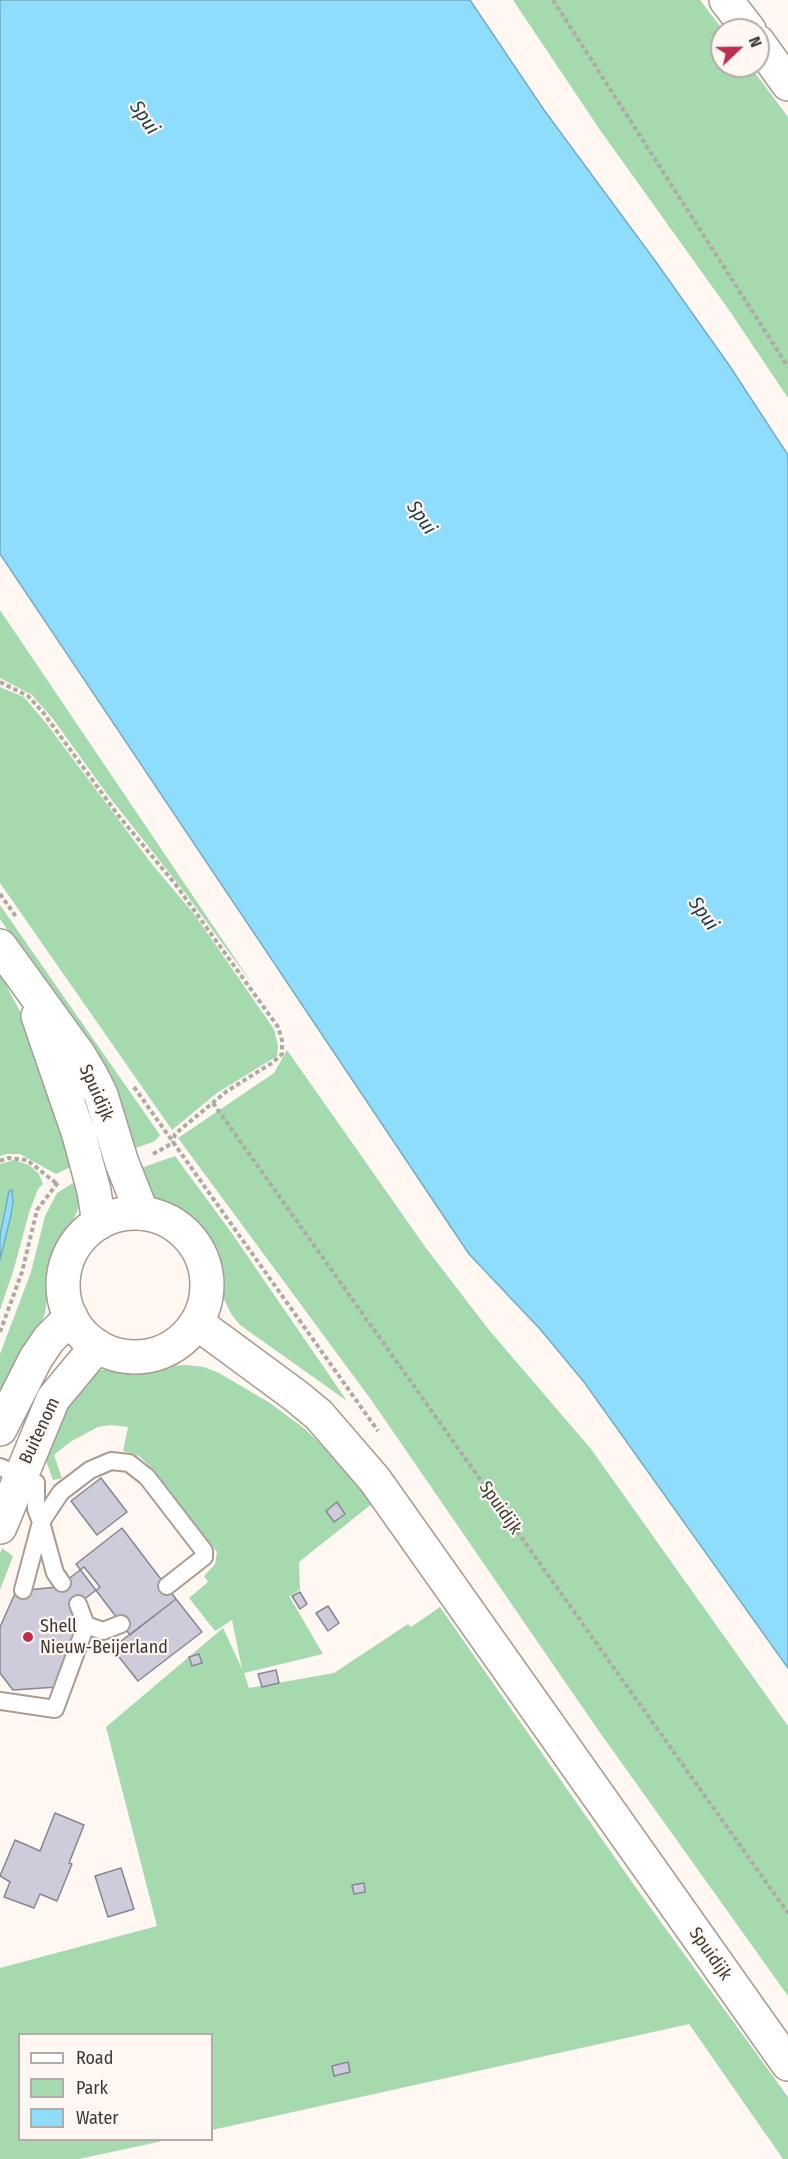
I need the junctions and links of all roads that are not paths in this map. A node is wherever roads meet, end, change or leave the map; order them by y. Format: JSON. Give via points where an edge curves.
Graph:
{"nodes":[{"id":1,"x":770,"y":59,"type":"edge"},
{"id":2,"x":788,"y":84,"type":"edge"},
{"id":3,"x":0,"y":946,"type":"edge"},
{"id":4,"x":27,"y":986,"type":"junction"},
{"id":5,"x":142,"y":1214,"type":"junction"},
{"id":6,"x":99,"y":1223,"type":"junction"},
{"id":7,"x":71,"y":1317,"type":"junction"},
{"id":8,"x":197,"y":1323,"type":"junction"},
{"id":9,"x":97,"y":1346,"type":"junction"},
{"id":10,"x":0,"y":1429,"type":"edge"},
{"id":11,"x":10,"y":1472,"type":"edge"},
{"id":12,"x":41,"y":1522,"type":"junction"},
{"id":13,"x":0,"y":1527,"type":"edge"},
{"id":14,"x":62,"y":1583,"type":"dead end"},
{"id":15,"x":167,"y":1586,"type":"dead end"},
{"id":16,"x":23,"y":1590,"type":"dead end"},
{"id":17,"x":78,"y":1604,"type":"dead end"},
{"id":18,"x":121,"y":1624,"type":"dead end"},
{"id":19,"x":86,"y":1625,"type":"junction"},
{"id":20,"x":0,"y":1701,"type":"edge"},
{"id":21,"x":788,"y":2064,"type":"edge"}],
"edges":[{"from":1,"to":2,"type":"main road"},
{"from":3,"to":4,"type":"main road","name":"Spuidijk"},
{"from":4,"to":5,"type":"main road","name":"Spuidijk","via":[[79,1055],[100,1095]]},
{"from":4,"to":6,"type":"main road","name":"Spuidijk","via":[[79,1135]]},
{"from":5,"to":6,"type":"main road","via":[[127,1214]]},
{"from":5,"to":8,"type":"main road","via":[[160,1217],[176,1226],[200,1253],[207,1288]]},
{"from":6,"to":7,"type":"main road","via":[[79,1240],[67,1264],[64,1291]]},
{"from":7,"to":9,"type":"main road"},
{"from":7,"to":10,"type":"main road","name":"Buitenom","via":[[36,1358]]},
{"from":8,"to":9,"type":"main road","via":[[174,1346],[152,1355],[128,1357]]},
{"from":8,"to":21,"type":"main road","name":"Spuidijk","via":[[312,1409],[368,1472]]},
{"from":9,"to":11,"type":"main road","name":"Buitenom","via":[[53,1398]]},
{"from":11,"to":12,"type":"lane","via":[[36,1484],[36,1509]]},
{"from":11,"to":13,"type":"main road","name":"Buitenom"},
{"from":12,"to":14,"type":"lane","via":[[55,1573]]},
{"from":12,"to":15,"type":"lane","via":[[61,1492],[90,1470],[111,1461],[129,1464],[147,1477],[204,1551],[204,1557]]},
{"from":12,"to":16,"type":"lane"},
{"from":17,"to":19,"type":"lane"},
{"from":18,"to":19,"type":"lane","via":[[103,1631]]},
{"from":19,"to":20,"type":"lane","via":[[55,1709]]}]}
